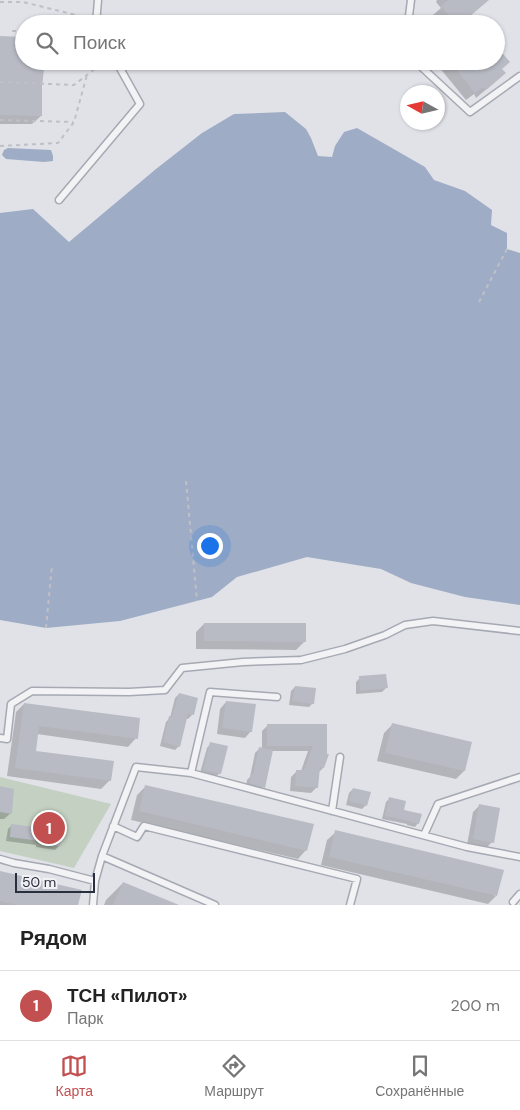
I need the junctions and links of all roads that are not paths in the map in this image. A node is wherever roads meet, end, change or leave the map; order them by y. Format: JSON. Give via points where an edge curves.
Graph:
{"nodes":[{"id":1,"x":98,"y":0,"type":"edge"},
{"id":2,"x":411,"y":0,"type":"edge"},
{"id":3,"x":97,"y":15,"type":"edge"},
{"id":4,"x":409,"y":15,"type":"edge"},
{"id":5,"x":121,"y":70,"type":"edge"},
{"id":6,"x":425,"y":70,"type":"edge"},
{"id":7,"x":520,"y":76,"type":"edge"},
{"id":8,"x":59,"y":200,"type":"dead end"},
{"id":9,"x":520,"y":631,"type":"edge"},
{"id":10,"x":277,"y":697,"type":"dead end"},
{"id":11,"x":0,"y":738,"type":"edge"},
{"id":12,"x":340,"y":758,"type":"dead end"},
{"id":13,"x":191,"y":773,"type":"junction"},
{"id":14,"x":520,"y":776,"type":"edge"},
{"id":15,"x":332,"y":810,"type":"junction"},
{"id":16,"x":113,"y":826,"type":"junction"},
{"id":17,"x":424,"y":835,"type":"junction"},
{"id":18,"x":102,"y":856,"type":"junction"},
{"id":19,"x":520,"y":857,"type":"edge"},
{"id":20,"x":0,"y":859,"type":"edge"},
{"id":21,"x":95,"y":881,"type":"junction"},
{"id":22,"x":520,"y":894,"type":"edge"},
{"id":23,"x":513,"y":902,"type":"dead end"},
{"id":24,"x":93,"y":905,"type":"edge"},
{"id":25,"x":215,"y":905,"type":"edge"},
{"id":26,"x":350,"y":905,"type":"edge"}],
"edges":[{"from":1,"to":3,"type":"lane"},
{"from":2,"to":4,"type":"lane"},
{"from":5,"to":8,"type":"lane","via":[[140,104]]},
{"from":6,"to":7,"type":"lane","via":[[470,112]]},
{"from":9,"to":11,"type":"lane","via":[[433,621],[405,625],[353,646],[301,660],[182,668],[164,690],[32,691],[11,704],[7,739]]},
{"from":10,"to":13,"type":"lane","via":[[210,692]]},
{"from":12,"to":15,"type":"lane"},
{"from":13,"to":15,"type":"lane"},
{"from":13,"to":16,"type":"lane","via":[[136,767]]},
{"from":14,"to":17,"type":"lane","via":[[438,804]]},
{"from":15,"to":17,"type":"lane"},
{"from":16,"to":18,"type":"lane"},
{"from":16,"to":26,"type":"lane","via":[[137,837],[144,826],[357,879]]},
{"from":17,"to":19,"type":"lane"},
{"from":18,"to":21,"type":"lane"},
{"from":18,"to":25,"type":"lane"},
{"from":20,"to":21,"type":"lane"},
{"from":21,"to":24,"type":"lane"},
{"from":22,"to":23,"type":"lane"}]}
